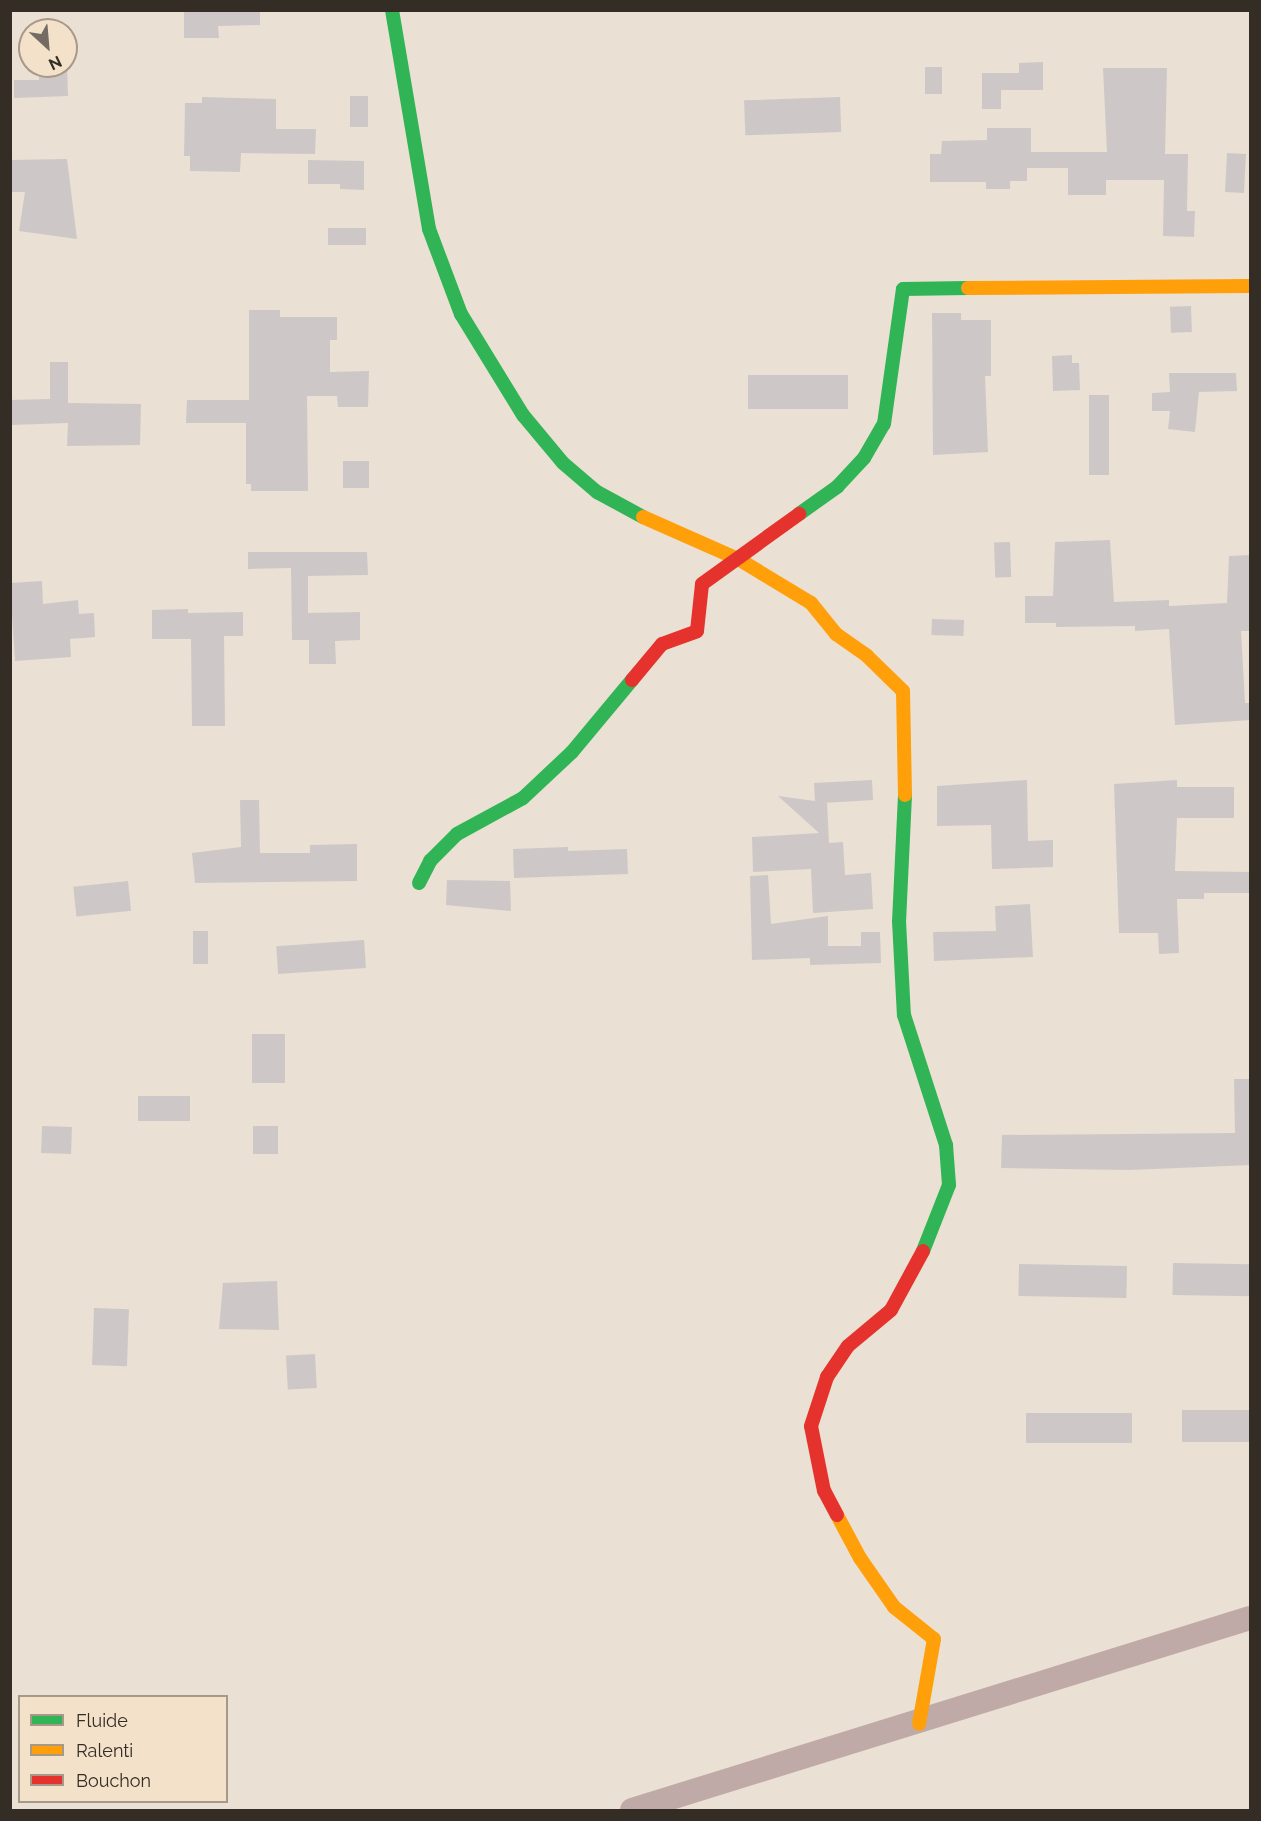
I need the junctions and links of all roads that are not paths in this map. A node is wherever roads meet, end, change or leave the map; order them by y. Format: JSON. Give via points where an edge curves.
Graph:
{"nodes":[{"id":1,"x":392,"y":10,"type":"edge"},
{"id":2,"x":1251,"y":286,"type":"edge"},
{"id":3,"x":740,"y":560,"type":"junction"},
{"id":4,"x":419,"y":883,"type":"dead end"},
{"id":5,"x":1251,"y":1618,"type":"edge"},
{"id":6,"x":919,"y":1724,"type":"junction"},
{"id":7,"x":632,"y":1810,"type":"edge"}],
"edges":[{"from":1,"to":3,"type":"street","via":[[429,229],[460,314],[523,415],[563,464],[597,492]]},
{"from":2,"to":3,"type":"street","via":[[903,289],[884,424],[864,458],[837,487]]},
{"from":3,"to":4,"type":"street","via":[[702,584],[697,632],[662,644],[572,752],[523,798],[457,834],[430,861]]},
{"from":3,"to":6,"type":"street","via":[[811,603],[836,634],[867,656],[903,691],[905,811],[898,921],[904,1015],[946,1145],[949,1185],[922,1253],[891,1310],[848,1346],[827,1377],[811,1426],[824,1491],[860,1558],[894,1607],[934,1639]]},
{"from":5,"to":6,"type":"street"},
{"from":6,"to":7,"type":"street"}]}
